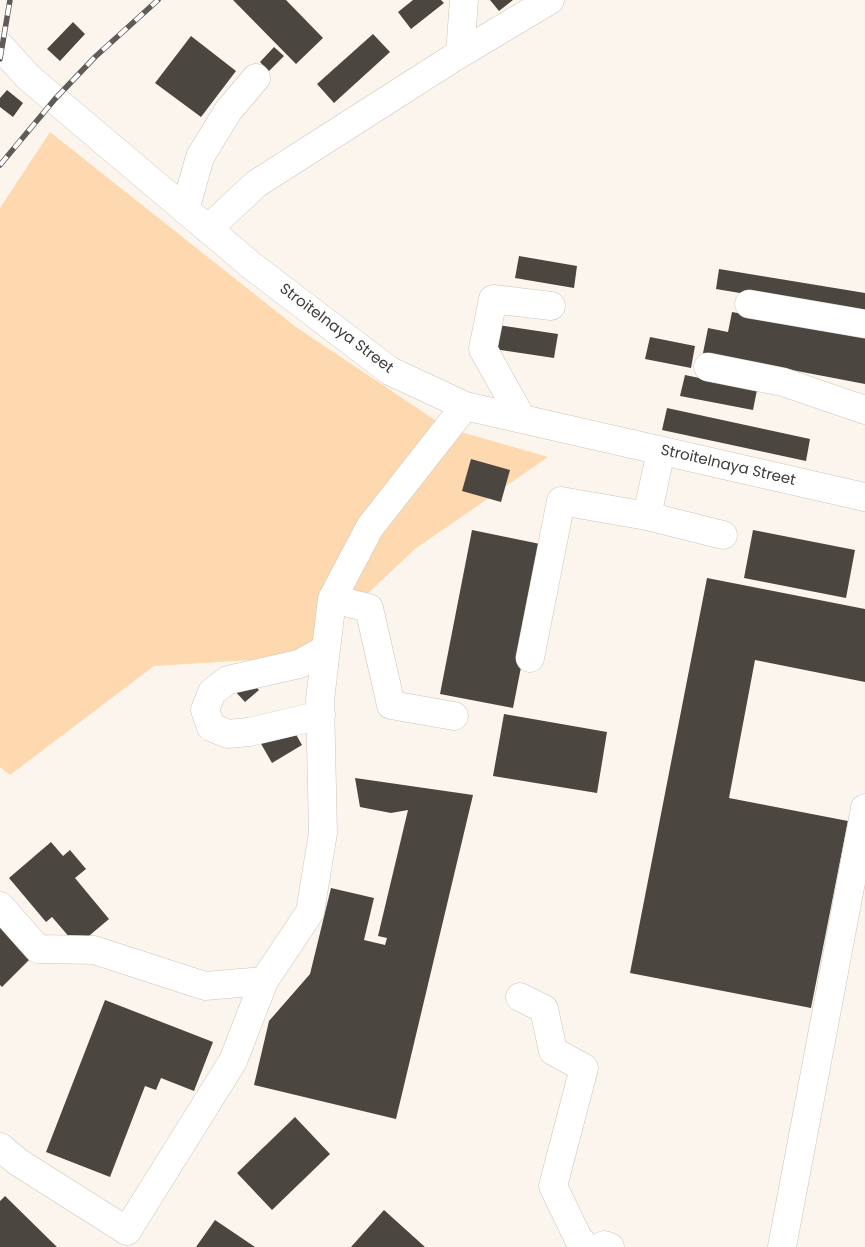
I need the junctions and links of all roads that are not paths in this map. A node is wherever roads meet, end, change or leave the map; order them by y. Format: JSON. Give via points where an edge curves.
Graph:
{"nodes":[{"id":1,"x":464,"y":0,"type":"edge"},
{"id":2,"x":550,"y":0,"type":"edge"},
{"id":3,"x":0,"y":46,"type":"edge"},
{"id":4,"x":460,"y":54,"type":"junction"},
{"id":5,"x":256,"y":78,"type":"dead end"},
{"id":6,"x":185,"y":210,"type":"junction"},
{"id":7,"x":208,"y":229,"type":"junction"},
{"id":8,"x":749,"y":304,"type":"dead end"},
{"id":9,"x":551,"y":306,"type":"dead end"},
{"id":10,"x":865,"y":324,"type":"edge"},
{"id":11,"x":708,"y":366,"type":"dead end"},
{"id":12,"x":465,"y":406,"type":"junction"},
{"id":13,"x":865,"y":410,"type":"edge"},
{"id":14,"x":522,"y":419,"type":"junction"},
{"id":15,"x":661,"y":451,"type":"junction"},
{"id":16,"x":865,"y":495,"type":"edge"},
{"id":17,"x":647,"y":516,"type":"junction"},
{"id":18,"x":723,"y":535,"type":"dead end"},
{"id":19,"x":332,"y":599,"type":"junction"},
{"id":20,"x":326,"y":649,"type":"junction"},
{"id":21,"x":530,"y":658,"type":"dead end"},
{"id":22,"x":321,"y":714,"type":"junction"},
{"id":23,"x":454,"y":716,"type":"dead end"},
{"id":24,"x":865,"y":808,"type":"edge"},
{"id":25,"x":0,"y":906,"type":"edge"},
{"id":26,"x":264,"y":981,"type":"junction"},
{"id":27,"x":520,"y":997,"type":"dead end"},
{"id":28,"x":0,"y":1147,"type":"edge"},
{"id":29,"x":586,"y":1247,"type":"edge"},
{"id":30,"x":601,"y":1247,"type":"edge"},
{"id":31,"x":610,"y":1247,"type":"edge"},
{"id":32,"x":782,"y":1247,"type":"edge"}],
"edges":[{"from":1,"to":4,"type":"street"},
{"from":2,"to":4,"type":"street"},
{"from":3,"to":6,"type":"street","name":"Stroitelnaya Street","via":[[28,77]]},
{"from":4,"to":7,"type":"street","via":[[256,184]]},
{"from":5,"to":6,"type":"street","via":[[228,112],[200,158]]},
{"from":6,"to":7,"type":"street","name":"Stroitelnaya Street"},
{"from":7,"to":12,"type":"street","name":"Stroitelnaya Street","via":[[390,371]]},
{"from":8,"to":10,"type":"street"},
{"from":9,"to":14,"type":"street","via":[[493,299],[483,349]]},
{"from":11,"to":13,"type":"street","via":[[783,382]]},
{"from":12,"to":14,"type":"street","name":"Stroitelnaya Street"},
{"from":12,"to":19,"type":"street","via":[[370,527]]},
{"from":14,"to":15,"type":"street","name":"Stroitelnaya Street"},
{"from":15,"to":16,"type":"street","name":"Stroitelnaya Street"},
{"from":15,"to":17,"type":"street"},
{"from":17,"to":18,"type":"street"},
{"from":17,"to":21,"type":"street","via":[[561,501]]},
{"from":19,"to":20,"type":"street"},
{"from":19,"to":23,"type":"street","via":[[369,608],[391,705]]},
{"from":20,"to":22,"type":"street"},
{"from":20,"to":22,"type":"street","via":[[299,664],[228,680],[212,692],[205,710],[211,727],[228,734]]},
{"from":22,"to":26,"type":"street","via":[[323,833],[310,912]]},
{"from":24,"to":32,"type":"street"},
{"from":25,"to":26,"type":"street","via":[[38,949],[94,950],[205,986]]},
{"from":26,"to":28,"type":"street","via":[[233,1061],[127,1231],[18,1162]]},
{"from":27,"to":29,"type":"street","via":[[544,1010],[553,1051],[584,1068],[553,1186],[578,1238]]},
{"from":30,"to":31,"type":"street"}]}
